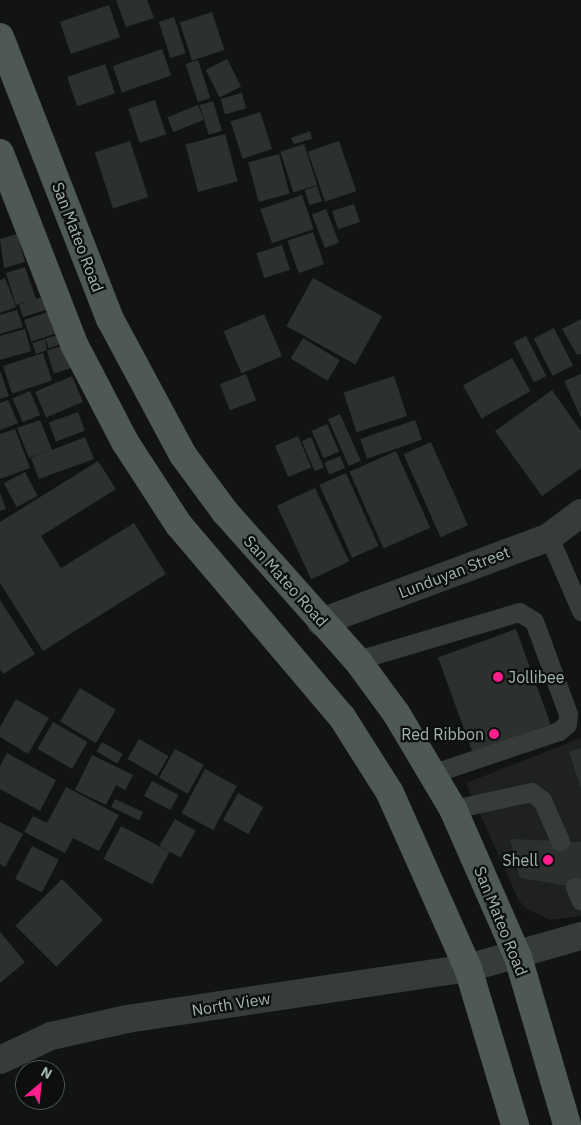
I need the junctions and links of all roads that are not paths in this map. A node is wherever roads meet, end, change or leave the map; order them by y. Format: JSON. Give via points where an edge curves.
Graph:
{"nodes":[{"id":1,"x":0,"y":37,"type":"edge"},
{"id":2,"x":0,"y":153,"type":"edge"},
{"id":3,"x":581,"y":513,"type":"edge"},
{"id":4,"x":549,"y":536,"type":"junction"},
{"id":5,"x":581,"y":610,"type":"edge"},
{"id":6,"x":321,"y":622,"type":"junction"},
{"id":7,"x":358,"y":660,"type":"junction"},
{"id":8,"x":431,"y":774,"type":"junction"},
{"id":9,"x":453,"y":809,"type":"junction"},
{"id":10,"x":560,"y":841,"type":"dead end"},
{"id":11,"x":581,"y":936,"type":"edge"},
{"id":12,"x":518,"y":957,"type":"junction"},
{"id":13,"x":468,"y":968,"type":"junction"},
{"id":14,"x":0,"y":1060,"type":"edge"},
{"id":15,"x":515,"y":1125,"type":"edge"},
{"id":16,"x":568,"y":1125,"type":"edge"}],
"edges":[{"from":1,"to":6,"type":"main road","name":"San Mateo Road","via":[[110,319],[179,446],[224,512]]},
{"from":2,"to":13,"type":"main road","via":[[75,346],[125,442],[179,525],[342,718],[390,793]]},
{"from":3,"to":4,"type":"street","name":"Lunduyan Street"},
{"from":4,"to":5,"type":"lane"},
{"from":4,"to":6,"type":"street","name":"Lunduyan Street"},
{"from":6,"to":7,"type":"main road","name":"San Mateo Road"},
{"from":7,"to":8,"type":"main road","name":"San Mateo Road"},
{"from":7,"to":8,"type":"lane","via":[[519,612],[534,621],[568,714],[567,724],[559,731]]},
{"from":8,"to":9,"type":"main road","name":"San Mateo Road"},
{"from":9,"to":10,"type":"lane","via":[[531,792],[542,800]]},
{"from":9,"to":12,"type":"main road","name":"San Mateo Road"},
{"from":11,"to":12,"type":"street","name":"North View"},
{"from":12,"to":13,"type":"street","name":"North View"},
{"from":12,"to":16,"type":"main road","name":"San Mateo Road"},
{"from":13,"to":14,"type":"street","name":"North View","via":[[118,1021],[51,1036]]},
{"from":13,"to":15,"type":"main road"}]}
